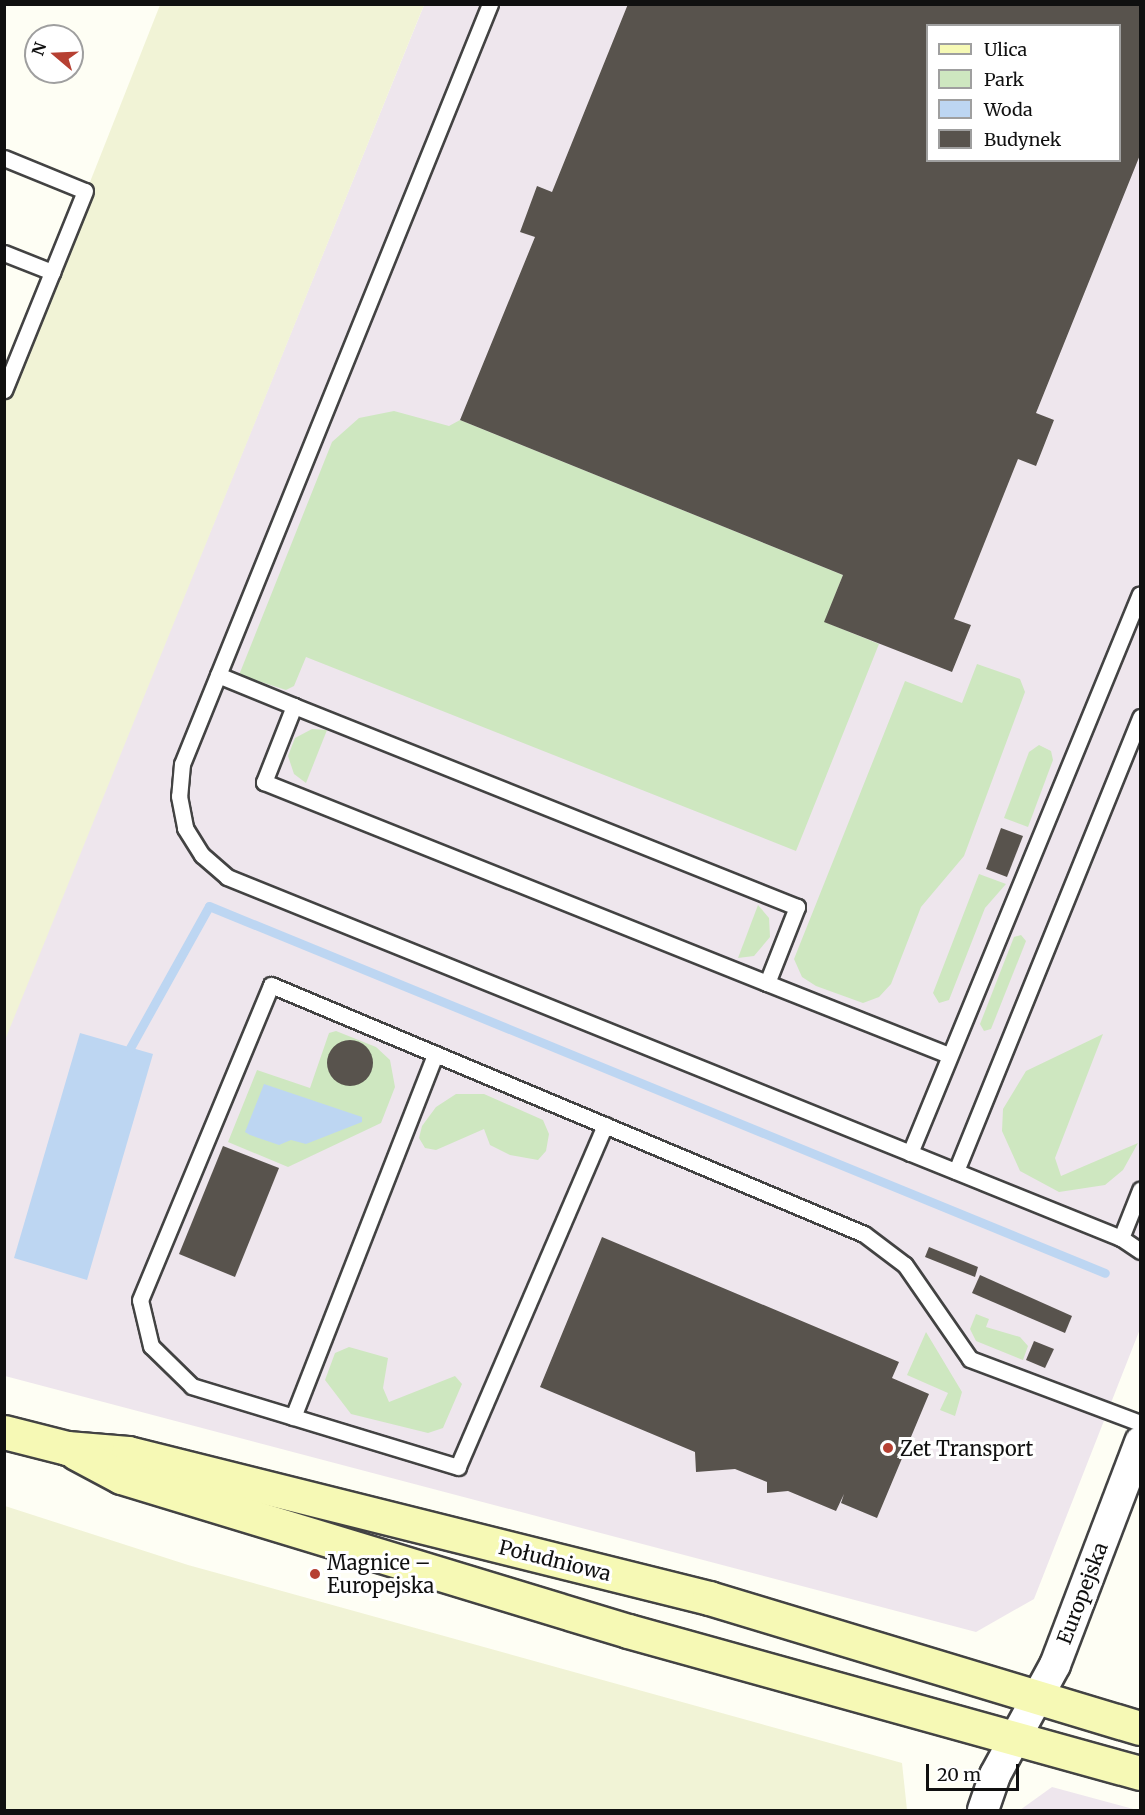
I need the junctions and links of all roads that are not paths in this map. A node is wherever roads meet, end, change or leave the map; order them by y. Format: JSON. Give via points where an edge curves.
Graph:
{"nodes":[{"id":1,"x":490,"y":4,"type":"edge"},
{"id":2,"x":4,"y":158,"type":"edge"},
{"id":3,"x":4,"y":253,"type":"edge"},
{"id":4,"x":52,"y":273,"type":"junction"},
{"id":5,"x":4,"y":390,"type":"edge"},
{"id":6,"x":1140,"y":594,"type":"edge"},
{"id":7,"x":218,"y":675,"type":"junction"},
{"id":8,"x":294,"y":706,"type":"junction"},
{"id":9,"x":1140,"y":717,"type":"edge"},
{"id":10,"x":767,"y":983,"type":"junction"},
{"id":11,"x":435,"y":1054,"type":"junction"},
{"id":12,"x":949,"y":1055,"type":"junction"},
{"id":13,"x":604,"y":1125,"type":"junction"},
{"id":14,"x":910,"y":1153,"type":"junction"},
{"id":15,"x":956,"y":1171,"type":"junction"},
{"id":16,"x":1140,"y":1190,"type":"edge"},
{"id":17,"x":1121,"y":1238,"type":"junction"},
{"id":18,"x":1140,"y":1251,"type":"edge"},
{"id":19,"x":293,"y":1417,"type":"junction"},
{"id":20,"x":1140,"y":1423,"type":"edge"},
{"id":21,"x":4,"y":1432,"type":"edge"},
{"id":22,"x":1140,"y":1442,"type":"edge"},
{"id":23,"x":67,"y":1448,"type":"junction"},
{"id":24,"x":1037,"y":1700,"type":"junction"},
{"id":25,"x":1140,"y":1728,"type":"edge"},
{"id":26,"x":1017,"y":1740,"type":"junction"},
{"id":27,"x":1140,"y":1773,"type":"edge"},
{"id":28,"x":983,"y":1810,"type":"edge"}],
"edges":[{"from":1,"to":7,"type":"lane"},
{"from":2,"to":4,"type":"lane","via":[[86,191]]},
{"from":3,"to":4,"type":"lane"},
{"from":4,"to":5,"type":"lane"},
{"from":6,"to":12,"type":"lane"},
{"from":7,"to":8,"type":"lane"},
{"from":7,"to":14,"type":"lane","via":[[182,764],[179,796],[191,837],[226,877]]},
{"from":8,"to":10,"type":"lane","via":[[264,782]]},
{"from":8,"to":10,"type":"lane","via":[[797,907]]},
{"from":9,"to":15,"type":"lane"},
{"from":10,"to":12,"type":"lane"},
{"from":11,"to":13,"type":"lane"},
{"from":11,"to":19,"type":"lane"},
{"from":11,"to":19,"type":"lane","via":[[271,985],[140,1300],[151,1346],[192,1386]]},
{"from":12,"to":14,"type":"lane"},
{"from":13,"to":19,"type":"lane","via":[[458,1467]]},
{"from":13,"to":20,"type":"lane","via":[[864,1234],[905,1265],[970,1359]]},
{"from":14,"to":15,"type":"lane"},
{"from":15,"to":17,"type":"lane"},
{"from":16,"to":17,"type":"lane"},
{"from":17,"to":18,"type":"lane"},
{"from":21,"to":23,"type":"main road","name":"Południowa"},
{"from":22,"to":24,"type":"street","name":"Europejska"},
{"from":23,"to":24,"type":"main road","name":"Południowa","via":[[128,1453],[709,1598]]},
{"from":23,"to":26,"type":"main road","name":"Południowa","via":[[121,1478],[628,1631]]},
{"from":24,"to":25,"type":"main road","name":"Południowa"},
{"from":24,"to":26,"type":"street","name":"Europejska"},
{"from":26,"to":27,"type":"main road","name":"Południowa"},
{"from":26,"to":28,"type":"street","name":"Europejska"}]}
